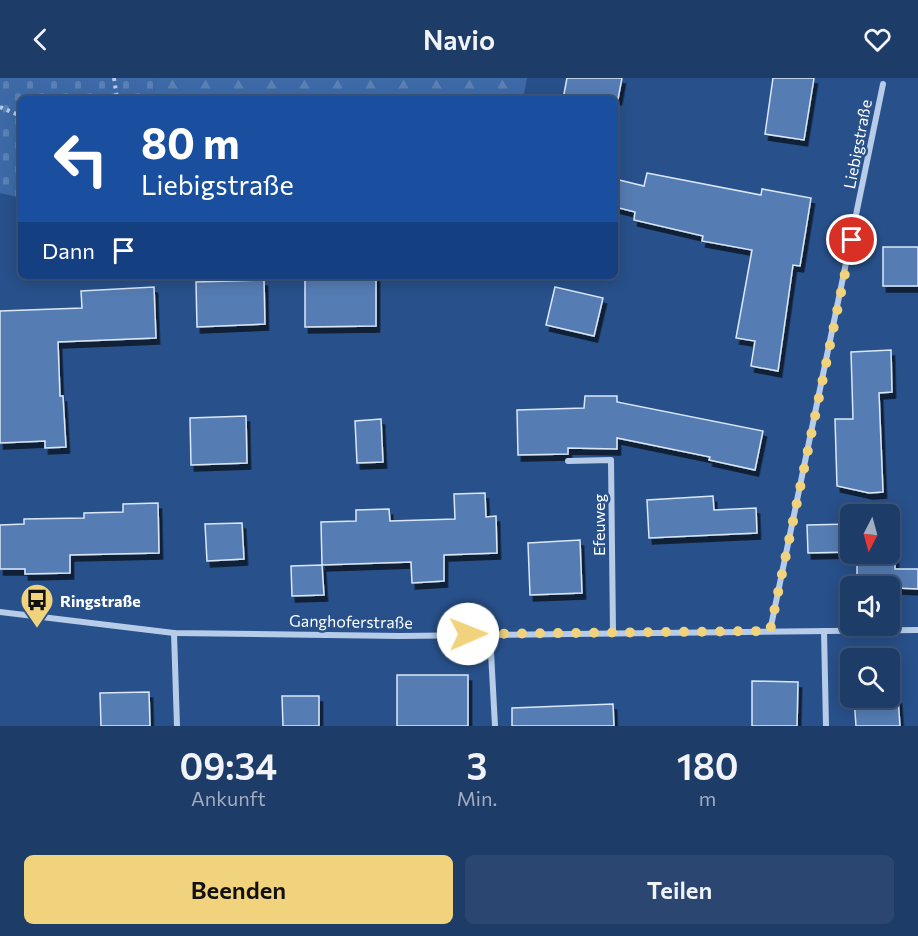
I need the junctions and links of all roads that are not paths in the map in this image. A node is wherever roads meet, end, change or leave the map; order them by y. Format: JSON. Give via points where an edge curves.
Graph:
{"nodes":[{"id":1,"x":883,"y":84,"type":"dead end"},
{"id":2,"x":568,"y":461,"type":"dead end"},
{"id":3,"x":0,"y":612,"type":"edge"},
{"id":4,"x":918,"y":630,"type":"edge"},
{"id":5,"x":770,"y":631,"type":"junction"},
{"id":6,"x":824,"y":631,"type":"junction"},
{"id":7,"x":174,"y":633,"type":"junction"},
{"id":8,"x":613,"y":633,"type":"junction"},
{"id":9,"x":490,"y":634,"type":"junction"},
{"id":10,"x":177,"y":726,"type":"edge"},
{"id":11,"x":495,"y":726,"type":"edge"},
{"id":12,"x":826,"y":726,"type":"edge"}],
"edges":[{"from":1,"to":5,"type":"street","name":"Liebigstraße"},
{"from":2,"to":8,"type":"street","name":"Efeuweg","via":[[611,460]]},
{"from":3,"to":7,"type":"street","name":"Ganghoferstraße"},
{"from":4,"to":6,"type":"street","name":"Ganghoferstraße"},
{"from":5,"to":6,"type":"street","name":"Ganghoferstraße"},
{"from":5,"to":8,"type":"street","name":"Ganghoferstraße"},
{"from":6,"to":12,"type":"street"},
{"from":7,"to":9,"type":"street","name":"Ganghoferstraße"},
{"from":7,"to":10,"type":"street"},
{"from":8,"to":9,"type":"street","name":"Ganghoferstraße"},
{"from":9,"to":11,"type":"street"}]}
